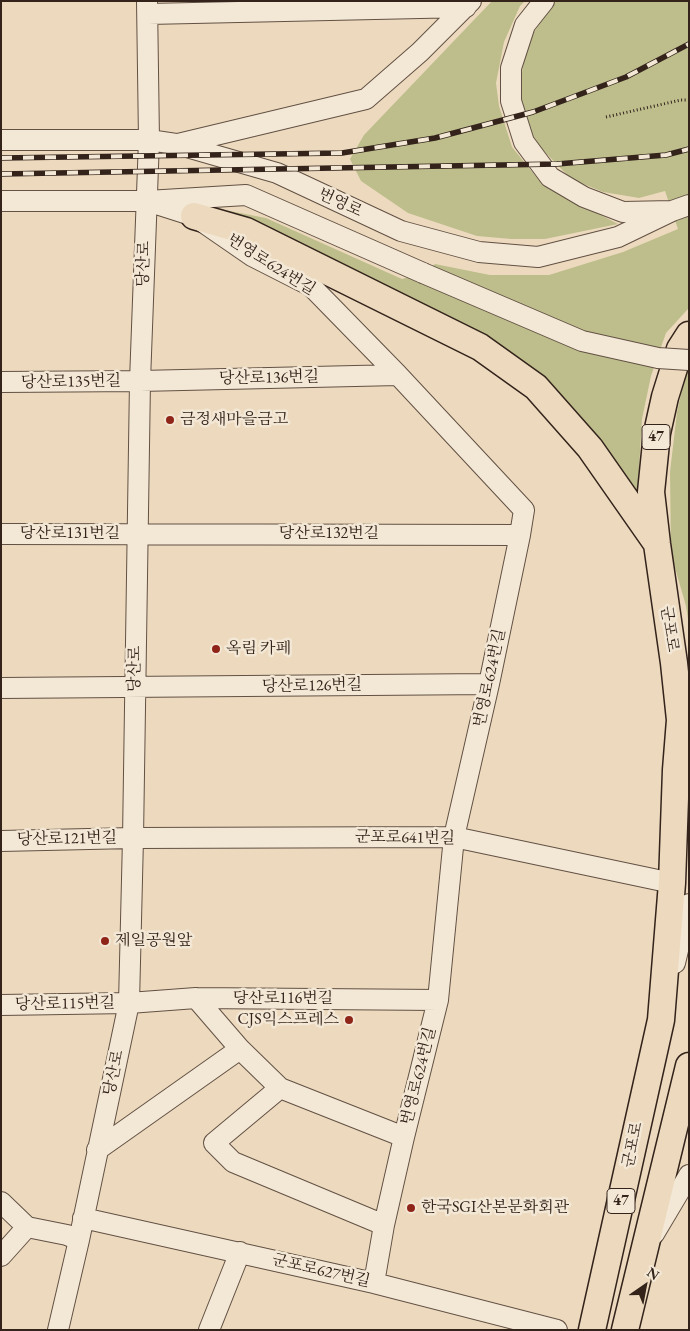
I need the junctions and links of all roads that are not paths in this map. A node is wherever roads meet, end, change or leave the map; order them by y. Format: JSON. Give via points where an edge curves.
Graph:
{"nodes":[{"id":1,"x":544,"y":1,"type":"edge"},
{"id":2,"x":428,"y":4,"type":"edge"},
{"id":3,"x":469,"y":4,"type":"edge"},
{"id":4,"x":290,"y":6,"type":"edge"},
{"id":5,"x":148,"y":8,"type":"edge"},
{"id":6,"x":1,"y":140,"type":"edge"},
{"id":7,"x":149,"y":140,"type":"junction"},
{"id":8,"x":176,"y":144,"type":"junction"},
{"id":9,"x":1,"y":201,"type":"edge"},
{"id":10,"x":147,"y":201,"type":"junction"},
{"id":11,"x":680,"y":208,"type":"edge"},
{"id":12,"x":194,"y":216,"type":"junction"},
{"id":13,"x":689,"y":335,"type":"edge"},
{"id":14,"x":689,"y":360,"type":"edge"},
{"id":15,"x":398,"y":375,"type":"junction"},
{"id":16,"x":140,"y":381,"type":"junction"},
{"id":17,"x":1,"y":382,"type":"edge"},
{"id":18,"x":1,"y":534,"type":"edge"},
{"id":19,"x":138,"y":534,"type":"junction"},
{"id":20,"x":520,"y":535,"type":"junction"},
{"id":21,"x":657,"y":544,"type":"junction"},
{"id":22,"x":489,"y":684,"type":"junction"},
{"id":23,"x":134,"y":687,"type":"junction"},
{"id":24,"x":1,"y":688,"type":"edge"},
{"id":25,"x":454,"y":837,"type":"junction"},
{"id":26,"x":133,"y":838,"type":"junction"},
{"id":27,"x":1,"y":840,"type":"edge"},
{"id":28,"x":672,"y":883,"type":"junction"},
{"id":29,"x":689,"y":904,"type":"edge"},
{"id":30,"x":196,"y":998,"type":"junction"},
{"id":31,"x":438,"y":1000,"type":"junction"},
{"id":32,"x":129,"y":1003,"type":"junction"},
{"id":33,"x":1,"y":1005,"type":"edge"},
{"id":34,"x":661,"y":1020,"type":"junction"},
{"id":35,"x":240,"y":1049,"type":"junction"},
{"id":36,"x":689,"y":1066,"type":"edge"},
{"id":37,"x":280,"y":1088,"type":"junction"},
{"id":38,"x":404,"y":1137,"type":"junction"},
{"id":39,"x":98,"y":1150,"type":"junction"},
{"id":40,"x":689,"y":1174,"type":"edge"},
{"id":41,"x":1,"y":1202,"type":"edge"},
{"id":42,"x":83,"y":1218,"type":"junction"},
{"id":43,"x":384,"y":1225,"type":"junction"},
{"id":44,"x":27,"y":1227,"type":"junction"},
{"id":45,"x":79,"y":1240,"type":"junction"},
{"id":46,"x":644,"y":1251,"type":"junction"},
{"id":47,"x":240,"y":1252,"type":"junction"},
{"id":48,"x":1,"y":1256,"type":"edge"},
{"id":49,"x":374,"y":1283,"type":"junction"},
{"id":50,"x":58,"y":1330,"type":"edge"},
{"id":51,"x":209,"y":1330,"type":"edge"},
{"id":52,"x":556,"y":1330,"type":"edge"},
{"id":53,"x":592,"y":1330,"type":"edge"},
{"id":54,"x":624,"y":1330,"type":"edge"}],
"edges":[{"from":1,"to":11,"type":"street","via":[[526,25],[511,68],[511,101],[524,142],[550,177],[584,197],[623,212]]},
{"from":2,"to":3,"type":"street"},
{"from":2,"to":4,"type":"street"},
{"from":3,"to":8,"type":"street","via":[[366,99]]},
{"from":4,"to":5,"type":"street"},
{"from":5,"to":7,"type":"street","name":"당산로"},
{"from":6,"to":7,"type":"street","name":"번영로"},
{"from":7,"to":8,"type":"street","name":"번영로"},
{"from":7,"to":10,"type":"street","name":"당산로"},
{"from":8,"to":11,"type":"street","name":"번영로","via":[[276,173],[401,231],[479,252],[538,257],[618,237]]},
{"from":9,"to":10,"type":"street"},
{"from":10,"to":12,"type":"street","name":"번영로624번길"},
{"from":10,"to":14,"type":"street","bridge":true,"via":[[246,195],[582,341],[658,358]]},
{"from":10,"to":16,"type":"street","name":"당산로"},
{"from":12,"to":15,"type":"street","name":"번영로624번길","via":[[252,256],[311,286]]},
{"from":12,"to":21,"type":"main road","via":[[246,231],[472,343],[536,387],[590,448]]},
{"from":13,"to":21,"type":"main road","name":"군포로","number":"47","via":[[680,349],[657,433],[651,492]]},
{"from":15,"to":16,"type":"street","name":"당산로136번길"},
{"from":15,"to":20,"type":"street","name":"번영로624번길","via":[[524,510]]},
{"from":16,"to":17,"type":"street","name":"당산로135번길"},
{"from":16,"to":19,"type":"street","name":"당산로"},
{"from":18,"to":19,"type":"street","name":"당산로131번길"},
{"from":19,"to":20,"type":"street","name":"당산로132번길"},
{"from":19,"to":23,"type":"street","name":"당산로"},
{"from":20,"to":22,"type":"street","name":"번영로624번길"},
{"from":21,"to":28,"type":"main road","name":"군포로","number":"47","via":[[680,720]]},
{"from":22,"to":23,"type":"street","name":"당산로126번길"},
{"from":22,"to":25,"type":"street","name":"번영로624번길"},
{"from":23,"to":24,"type":"street","name":"당산로126번길"},
{"from":23,"to":26,"type":"street","name":"당산로"},
{"from":25,"to":26,"type":"street","name":"군포로641번길"},
{"from":25,"to":28,"type":"street","name":"군포로641번길"},
{"from":25,"to":31,"type":"street","name":"번영로624번길"},
{"from":26,"to":27,"type":"street","name":"당산로121번길"},
{"from":26,"to":32,"type":"street","name":"당산로"},
{"from":28,"to":34,"type":"main road","name":"군포로","number":"47"},
{"from":29,"to":34,"type":"street","name":"군포로"},
{"from":30,"to":31,"type":"street","name":"당산로116번길"},
{"from":30,"to":32,"type":"street","name":"당산로116번길"},
{"from":30,"to":35,"type":"street"},
{"from":31,"to":38,"type":"street","name":"번영로624번길"},
{"from":32,"to":33,"type":"street","name":"당산로115번길"},
{"from":32,"to":39,"type":"street","name":"당산로"},
{"from":34,"to":53,"type":"main road","name":"군포로","number":"47"},
{"from":35,"to":37,"type":"street"},
{"from":35,"to":39,"type":"street"},
{"from":36,"to":46,"type":"main road","number":"47"},
{"from":37,"to":38,"type":"street"},
{"from":37,"to":43,"type":"street","via":[[214,1143],[234,1162]]},
{"from":38,"to":43,"type":"street","name":"번영로624번길"},
{"from":39,"to":42,"type":"street","name":"당산로"},
{"from":40,"to":46,"type":"street"},
{"from":41,"to":44,"type":"street"},
{"from":42,"to":45,"type":"street","name":"당산로"},
{"from":42,"to":47,"type":"street","name":"군포로627번길"},
{"from":43,"to":49,"type":"street","name":"번영로624번길"},
{"from":44,"to":45,"type":"street"},
{"from":44,"to":48,"type":"street"},
{"from":45,"to":50,"type":"street","name":"당산로"},
{"from":46,"to":54,"type":"main road","number":"47"},
{"from":47,"to":49,"type":"street","name":"군포로627번길"},
{"from":47,"to":51,"type":"street"},
{"from":49,"to":52,"type":"street","name":"군포로627번길"}]}
